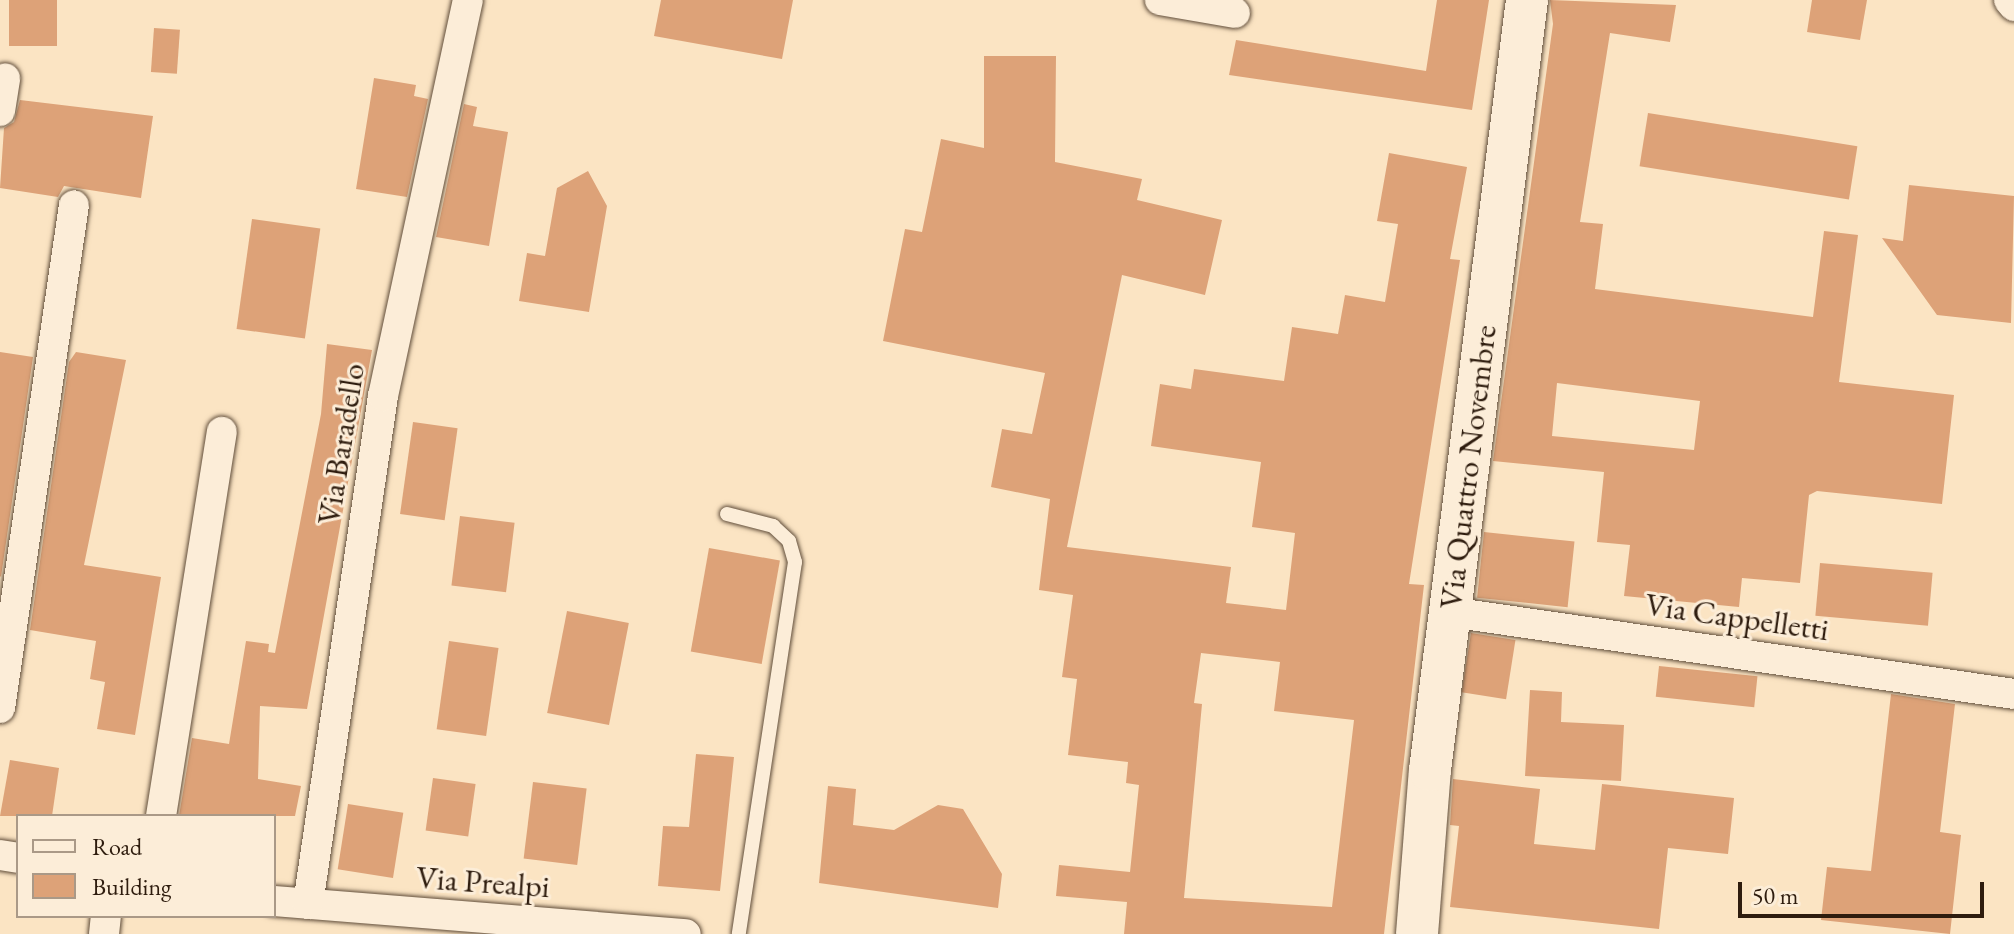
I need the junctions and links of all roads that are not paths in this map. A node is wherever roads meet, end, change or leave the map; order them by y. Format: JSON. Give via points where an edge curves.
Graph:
{"nodes":[{"id":1,"x":468,"y":0,"type":"edge"},
{"id":2,"x":1160,"y":0,"type":"edge"},
{"id":3,"x":1527,"y":0,"type":"edge"},
{"id":4,"x":2009,"y":0,"type":"edge"},
{"id":5,"x":2014,"y":6,"type":"edge"},
{"id":6,"x":1235,"y":13,"type":"dead end"},
{"id":7,"x":5,"y":78,"type":"dead end"},
{"id":8,"x":0,"y":111,"type":"edge"},
{"id":9,"x":74,"y":205,"type":"dead end"},
{"id":10,"x":222,"y":432,"type":"dead end"},
{"id":11,"x":727,"y":514,"type":"dead end"},
{"id":12,"x":1450,"y":612,"type":"junction"},
{"id":13,"x":2014,"y":694,"type":"edge"},
{"id":14,"x":0,"y":708,"type":"edge"},
{"id":15,"x":161,"y":814,"type":"edge"},
{"id":16,"x":276,"y":902,"type":"edge"},
{"id":17,"x":327,"y":915,"type":"edge"},
{"id":18,"x":686,"y":934,"type":"edge"},
{"id":19,"x":739,"y":934,"type":"edge"},
{"id":20,"x":1417,"y":934,"type":"edge"}],
"edges":[{"from":1,"to":17,"type":"street","name":"Via Baradello","via":[[383,396]]},
{"from":2,"to":6,"type":"street"},
{"from":3,"to":12,"type":"street","name":"Via Quattro Novembre"},
{"from":4,"to":5,"type":"street"},
{"from":7,"to":8,"type":"street"},
{"from":9,"to":14,"type":"street"},
{"from":10,"to":15,"type":"street"},
{"from":11,"to":19,"type":"lane","via":[[773,526],[789,541],[795,562]]},
{"from":12,"to":13,"type":"street","name":"Via Cappelletti"},
{"from":12,"to":20,"type":"street","name":"Via Quattro Novembre"},
{"from":16,"to":17,"type":"street","name":"Via Prealpi"},
{"from":17,"to":18,"type":"street","name":"Via Prealpi"}]}
